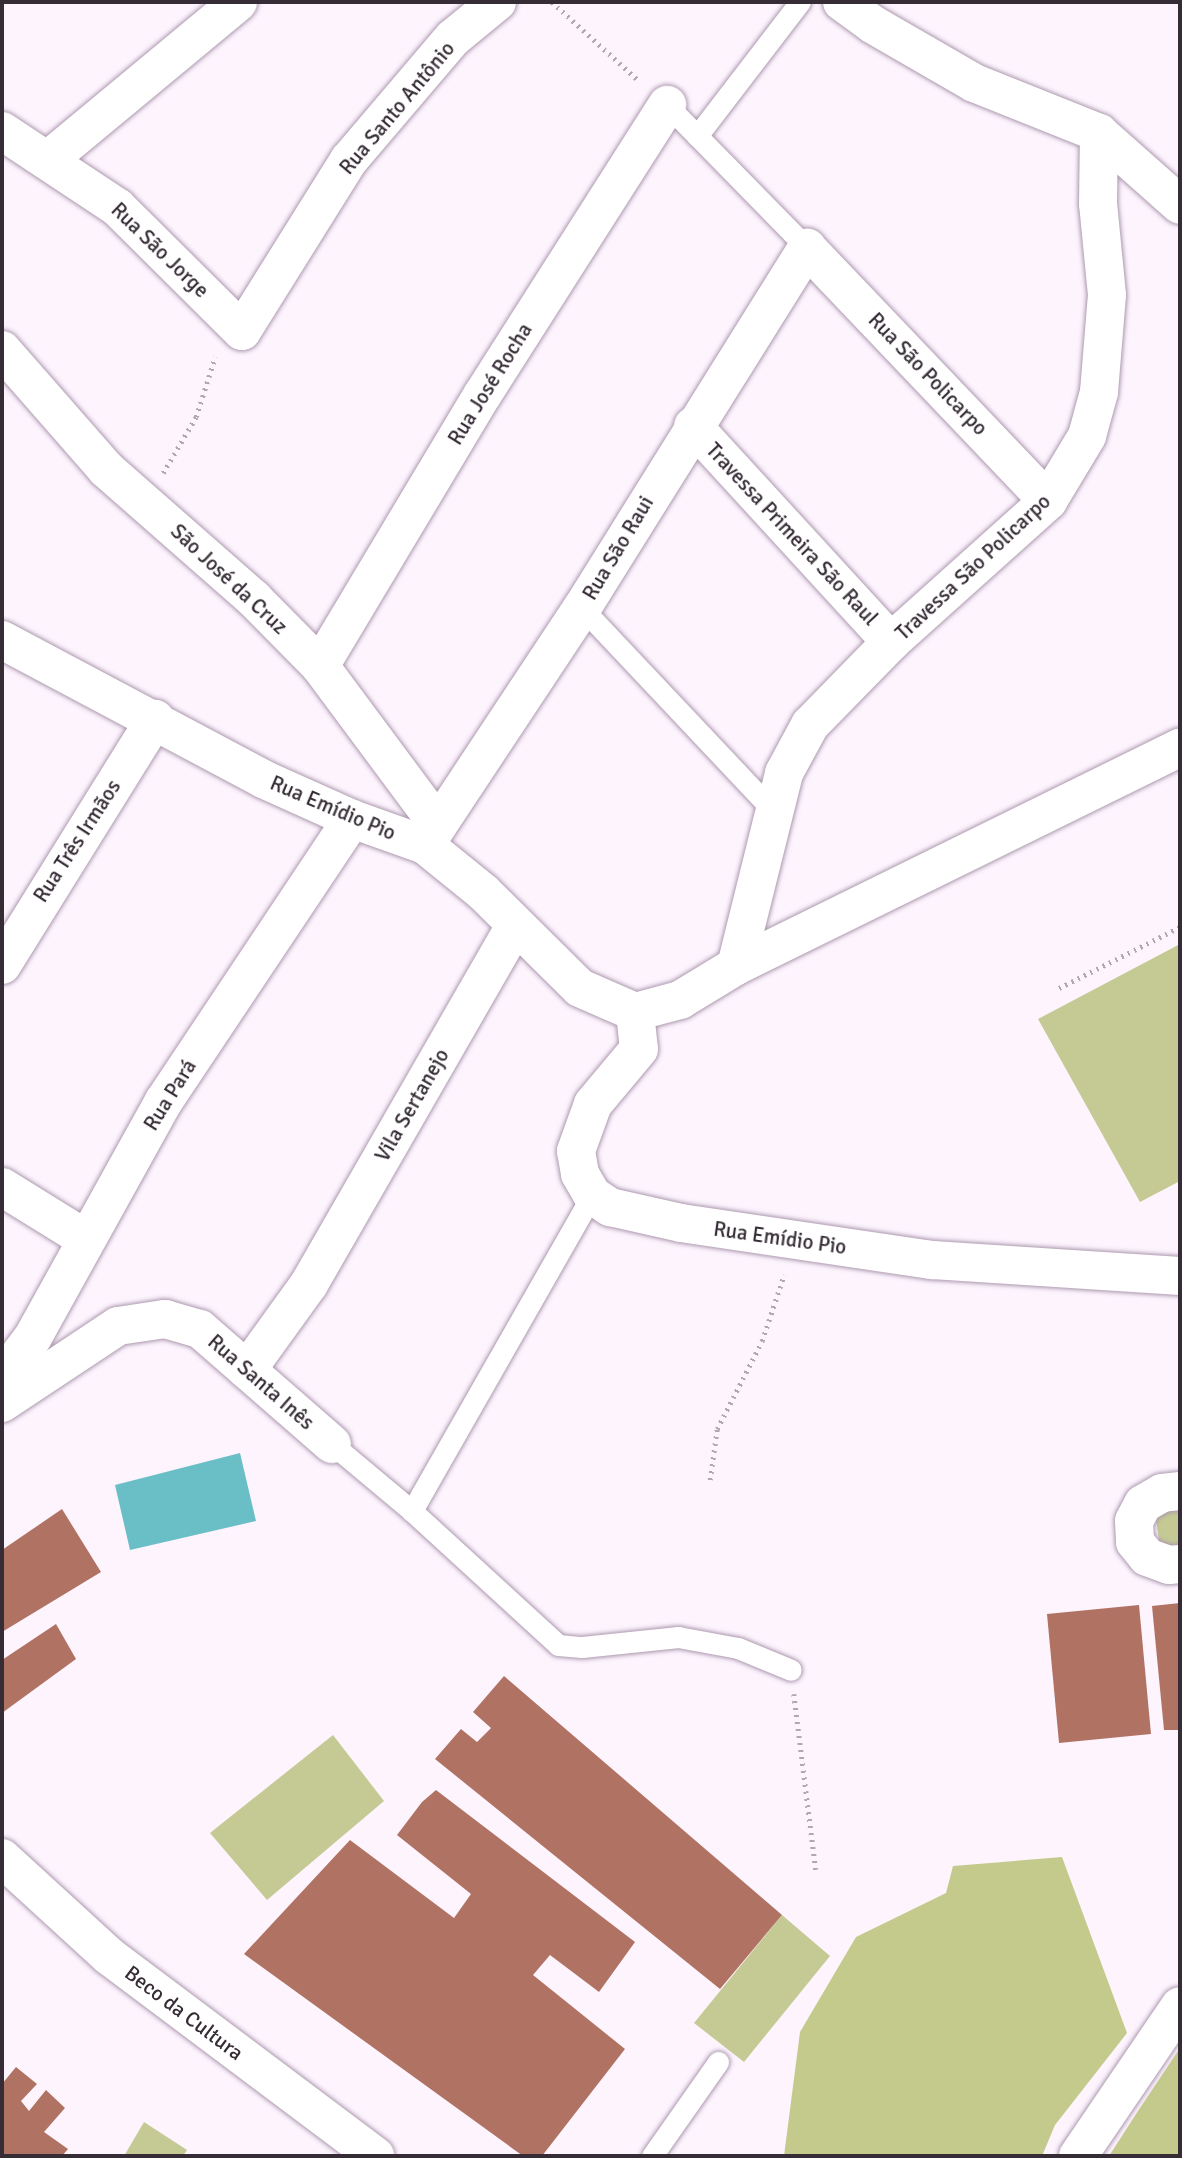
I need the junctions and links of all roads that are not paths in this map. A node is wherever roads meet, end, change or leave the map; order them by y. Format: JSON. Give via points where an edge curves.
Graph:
{"nodes":[{"id":1,"x":239,"y":2,"type":"edge"},
{"id":2,"x":496,"y":2,"type":"edge"},
{"id":3,"x":800,"y":2,"type":"edge"},
{"id":4,"x":842,"y":2,"type":"edge"},
{"id":5,"x":667,"y":105,"type":"joint"},
{"id":6,"x":2,"y":131,"type":"edge"},
{"id":7,"x":1099,"y":133,"type":"junction"},
{"id":8,"x":697,"y":136,"type":"junction"},
{"id":9,"x":48,"y":160,"type":"junction"},
{"id":10,"x":1180,"y":205,"type":"edge"},
{"id":11,"x":807,"y":248,"type":"junction"},
{"id":12,"x":235,"y":324,"type":"joint"},
{"id":13,"x":2,"y":350,"type":"edge"},
{"id":14,"x":693,"y":426,"type":"junction"},
{"id":15,"x":1048,"y":501,"type":"junction"},
{"id":16,"x":582,"y":608,"type":"junction"},
{"id":17,"x":2,"y":640,"type":"edge"},
{"id":18,"x":891,"y":642,"type":"junction"},
{"id":19,"x":320,"y":666,"type":"junction"},
{"id":20,"x":155,"y":719,"type":"junction"},
{"id":21,"x":1180,"y":748,"type":"edge"},
{"id":22,"x":774,"y":812,"type":"junction"},
{"id":23,"x":352,"y":819,"type":"junction"},
{"id":24,"x":431,"y":835,"type":"junction"},
{"id":25,"x":516,"y":926,"type":"junction"},
{"id":26,"x":2,"y":965,"type":"edge"},
{"id":27,"x":736,"y":966,"type":"junction"},
{"id":28,"x":635,"y":1012,"type":"junction"},
{"id":29,"x":2,"y":1187,"type":"edge"},
{"id":30,"x":592,"y":1195,"type":"junction"},
{"id":31,"x":86,"y":1239,"type":"junction"},
{"id":32,"x":1180,"y":1276,"type":"edge"},
{"id":33,"x":247,"y":1370,"type":"junction"},
{"id":34,"x":2,"y":1378,"type":"edge"},
{"id":35,"x":2,"y":1403,"type":"edge"},
{"id":36,"x":332,"y":1444,"type":"joint"},
{"id":37,"x":1180,"y":1492,"type":"edge"},
{"id":38,"x":412,"y":1511,"type":"junction"},
{"id":39,"x":1180,"y":1564,"type":"edge"},
{"id":40,"x":791,"y":1670,"type":"road end"},
{"id":41,"x":2,"y":1858,"type":"edge"},
{"id":42,"x":1180,"y":2006,"type":"edge"},
{"id":43,"x":718,"y":2062,"type":"dead end"},
{"id":44,"x":375,"y":2156,"type":"edge"},
{"id":45,"x":652,"y":2156,"type":"edge"},
{"id":46,"x":1078,"y":2156,"type":"edge"}],
"edges":[{"from":1,"to":9,"type":"street"},
{"from":2,"to":12,"type":"street","name":"Rua Santo Antônio","via":[[453,38],[349,160]]},
{"from":3,"to":8,"type":"lane"},
{"from":4,"to":7,"type":"street","via":[[974,83]]},
{"from":5,"to":8,"type":"lane"},
{"from":5,"to":19,"type":"street","name":"Rua José Rocha","via":[[483,394]]},
{"from":6,"to":9,"type":"street","name":"Rua São Jorge"},
{"from":7,"to":10,"type":"street"},
{"from":7,"to":15,"type":"street","name":"Travessa São Policarpo","via":[[1098,204],[1107,295],[1099,392],[1087,436]]},
{"from":8,"to":11,"type":"lane"},
{"from":9,"to":12,"type":"street","name":"Rua São Jorge","via":[[117,207]]},
{"from":11,"to":14,"type":"street","name":"Rua São Raui"},
{"from":11,"to":15,"type":"street","name":"Rua São Policarpo"},
{"from":13,"to":19,"type":"street","name":"São José da Cruz","via":[[106,469],[254,598]]},
{"from":14,"to":16,"type":"street","name":"Rua São Raui"},
{"from":14,"to":18,"type":"street","name":"Travessa Primeira São Raul"},
{"from":15,"to":18,"type":"street","name":"Travessa São Policarpo"},
{"from":16,"to":22,"type":"lane"},
{"from":16,"to":24,"type":"street","name":"Rua São Raui"},
{"from":17,"to":20,"type":"street","name":"Rua Emídio Pio"},
{"from":18,"to":22,"type":"street","name":"Travessa São Policarpo","via":[[810,725],[784,773]]},
{"from":19,"to":24,"type":"street","name":"São José da Cruz"},
{"from":20,"to":23,"type":"street","name":"Rua Emídio Pio","via":[[263,779]]},
{"from":20,"to":26,"type":"street","name":"Rua Três Irmãos"},
{"from":21,"to":27,"type":"street"},
{"from":22,"to":27,"type":"street","name":"Travessa São Policarpo"},
{"from":23,"to":24,"type":"street","name":"Rua Emídio Pio"},
{"from":23,"to":31,"type":"street","name":"Rua Pará","via":[[164,1101]]},
{"from":24,"to":25,"type":"street","name":"Rua Emídio Pio"},
{"from":25,"to":28,"type":"street","name":"Rua Emídio Pio","via":[[580,988]]},
{"from":25,"to":33,"type":"street","name":"Vila Sertanejo","via":[[309,1284]]},
{"from":27,"to":28,"type":"street","via":[[680,1000]]},
{"from":28,"to":30,"type":"street","via":[[639,1049],[593,1104],[576,1151],[580,1174]]},
{"from":29,"to":31,"type":"street"},
{"from":30,"to":32,"type":"street","name":"Rua Emídio Pio","via":[[610,1207],[681,1223],[932,1260]]},
{"from":30,"to":38,"type":"lane"},
{"from":31,"to":34,"type":"street","name":"Rua Pará","via":[[33,1337]]},
{"from":33,"to":35,"type":"street","name":"Rua Santa Inês","via":[[200,1329],[181,1321],[144,1318],[118,1326]]},
{"from":33,"to":36,"type":"street","name":"Rua Santa Inês"},
{"from":36,"to":38,"type":"lane"},
{"from":37,"to":39,"type":"street","via":[[1162,1493],[1143,1504],[1134,1521],[1135,1542],[1147,1557]]},
{"from":38,"to":40,"type":"lane","via":[[558,1645],[582,1647],[678,1637],[738,1648]]},
{"from":41,"to":44,"type":"street","name":"Beco da Cultura","via":[[108,1956]]},
{"from":42,"to":46,"type":"street"},
{"from":43,"to":45,"type":"lane"}]}
